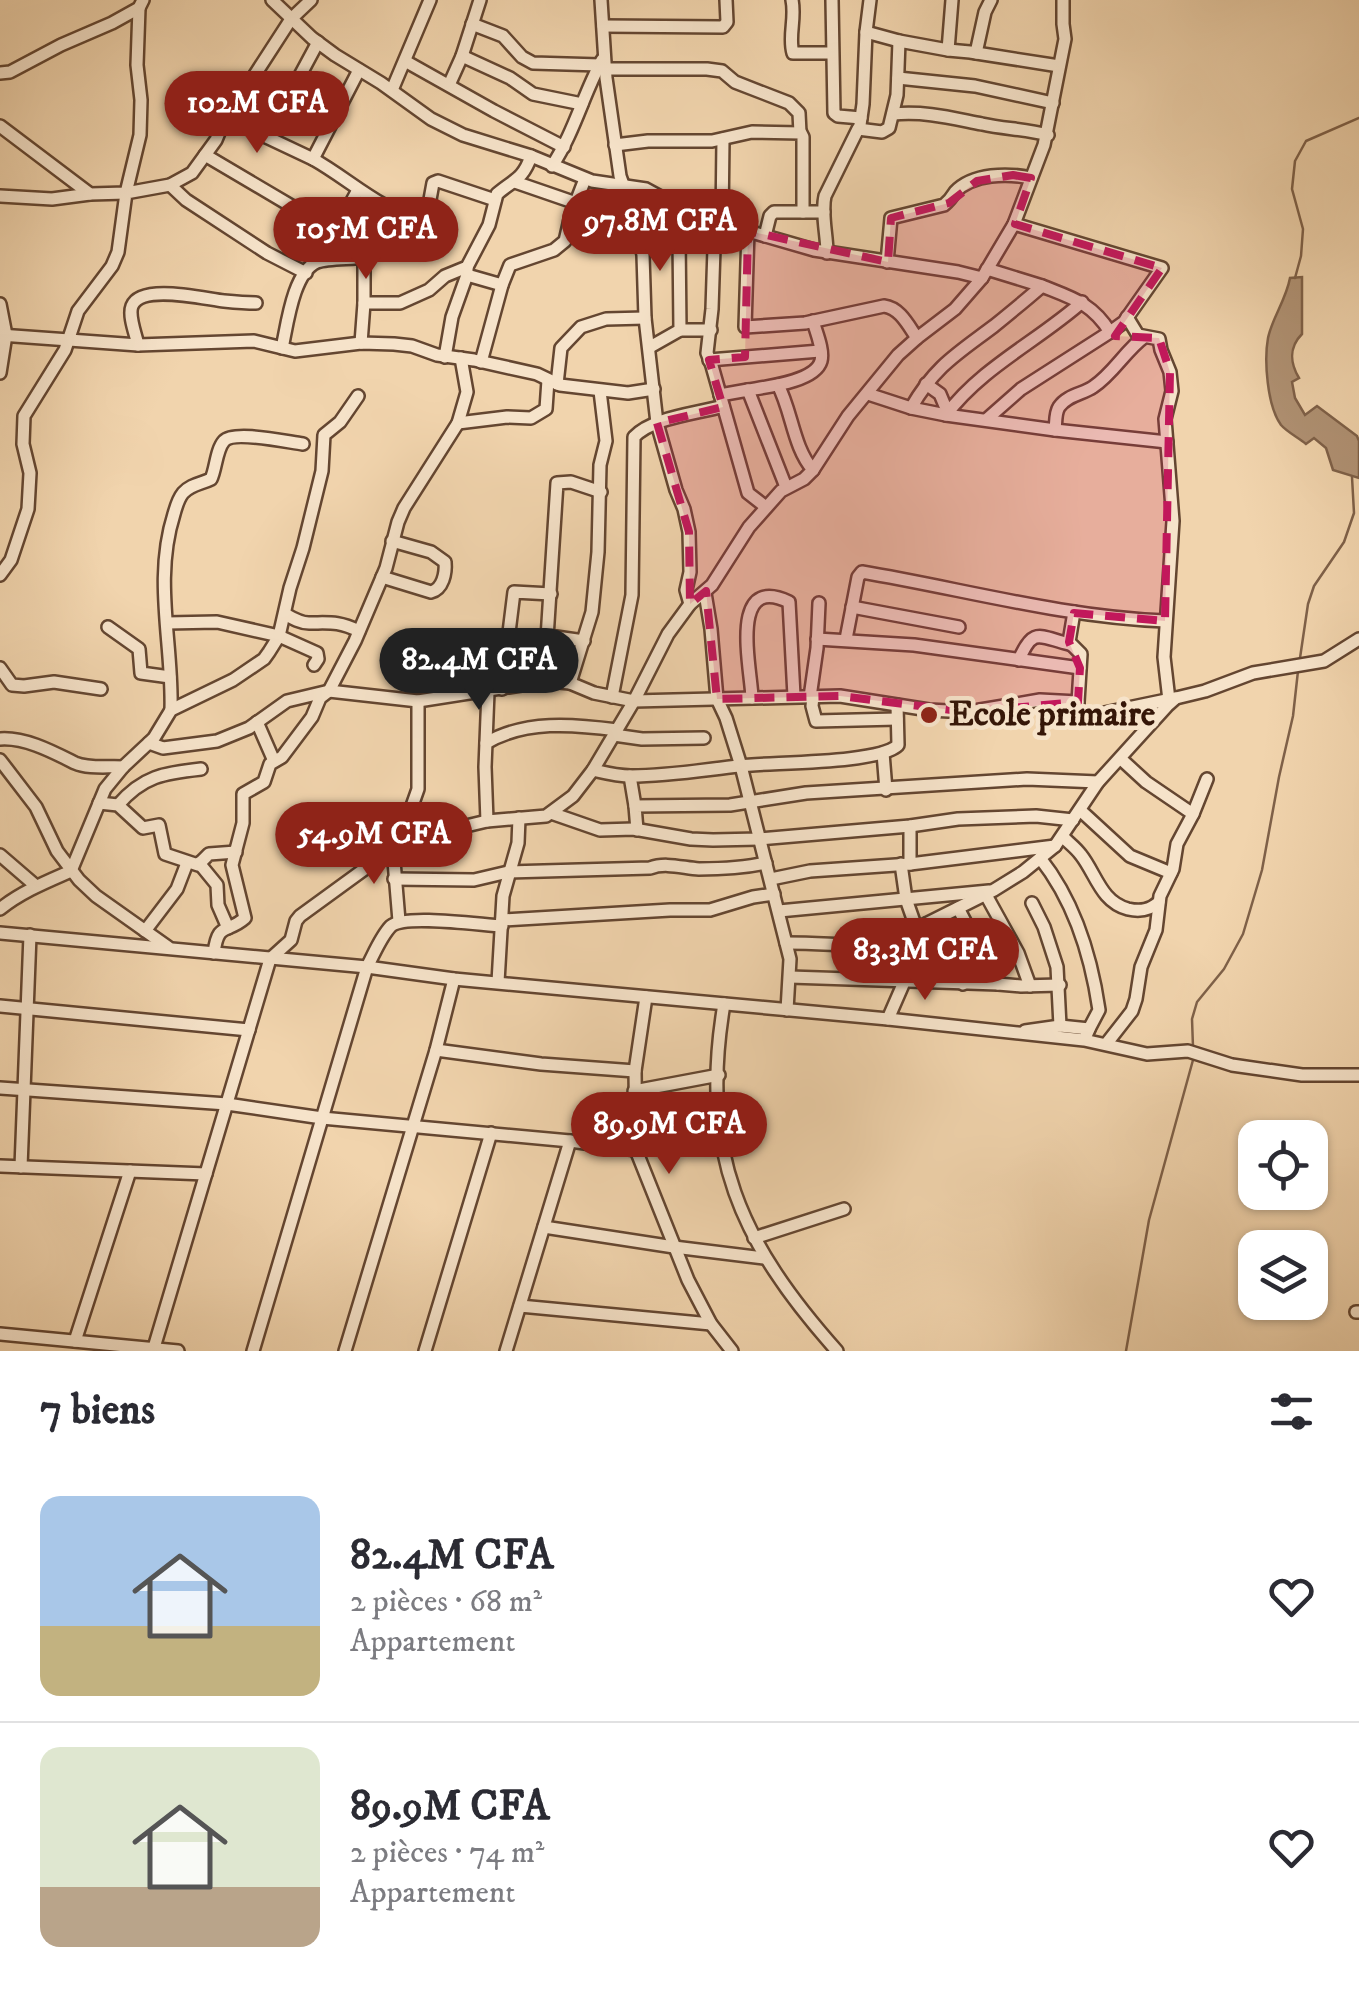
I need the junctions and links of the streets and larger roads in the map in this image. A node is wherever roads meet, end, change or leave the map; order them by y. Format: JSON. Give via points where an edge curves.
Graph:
{"nodes":[{"id":1,"x":272,"y":0,"type":"edge"},
{"id":2,"x":311,"y":0,"type":"edge"},
{"id":3,"x":430,"y":0,"type":"edge"},
{"id":4,"x":480,"y":0,"type":"edge"},
{"id":5,"x":601,"y":0,"type":"edge"},
{"id":6,"x":726,"y":0,"type":"edge"},
{"id":7,"x":792,"y":0,"type":"edge"},
{"id":8,"x":832,"y":0,"type":"edge"},
{"id":9,"x":870,"y":0,"type":"edge"},
{"id":10,"x":952,"y":0,"type":"edge"},
{"id":11,"x":991,"y":0,"type":"edge"},
{"id":12,"x":1063,"y":0,"type":"edge"},
{"id":13,"x":141,"y":4,"type":"edge"},
{"id":14,"x":288,"y":10,"type":"edge"},
{"id":15,"x":472,"y":24,"type":"junction"},
{"id":16,"x":603,"y":26,"type":"junction"},
{"id":17,"x":866,"y":32,"type":"junction"},
{"id":18,"x":899,"y":40,"type":"junction"},
{"id":19,"x":318,"y":42,"type":"junction"},
{"id":20,"x":948,"y":50,"type":"junction"},
{"id":21,"x":832,"y":53,"type":"junction"},
{"id":22,"x":976,"y":53,"type":"junction"},
{"id":23,"x":462,"y":56,"type":"junction"},
{"id":24,"x":405,"y":61,"type":"junction"},
{"id":25,"x":603,"y":63,"type":"junction"},
{"id":26,"x":1059,"y":66,"type":"junction"},
{"id":27,"x":359,"y":70,"type":"junction"},
{"id":28,"x":0,"y":73,"type":"edge"},
{"id":29,"x":898,"y":78,"type":"junction"},
{"id":30,"x":449,"y":85,"type":"junction"},
{"id":31,"x":392,"y":90,"type":"junction"},
{"id":32,"x":1053,"y":103,"type":"junction"},
{"id":33,"x":582,"y":104,"type":"junction"},
{"id":34,"x":893,"y":114,"type":"junction"},
{"id":35,"x":226,"y":118,"type":"junction"},
{"id":36,"x":860,"y":124,"type":"junction"},
{"id":37,"x":0,"y":126,"type":"edge"},
{"id":38,"x":800,"y":133,"type":"junction"},
{"id":39,"x":1048,"y":135,"type":"junction"},
{"id":40,"x":267,"y":138,"type":"junction"},
{"id":41,"x":723,"y":139,"type":"junction"},
{"id":42,"x":615,"y":145,"type":"junction"},
{"id":43,"x":564,"y":147,"type":"junction"},
{"id":44,"x":205,"y":155,"type":"junction"},
{"id":45,"x":531,"y":156,"type":"junction"},
{"id":46,"x":313,"y":159,"type":"junction"},
{"id":47,"x":552,"y":166,"type":"junction"},
{"id":48,"x":1031,"y":178,"type":"junction"},
{"id":49,"x":585,"y":179,"type":"junction"},
{"id":50,"x":516,"y":182,"type":"junction"},
{"id":51,"x":170,"y":185,"type":"junction"},
{"id":52,"x":622,"y":185,"type":"junction"},
{"id":53,"x":358,"y":190,"type":"junction"},
{"id":54,"x":126,"y":193,"type":"junction"},
{"id":55,"x":90,"y":194,"type":"junction"},
{"id":56,"x":0,"y":196,"type":"edge"},
{"id":57,"x":495,"y":200,"type":"junction"},
{"id":58,"x":576,"y":203,"type":"junction"},
{"id":59,"x":384,"y":205,"type":"junction"},
{"id":60,"x":681,"y":208,"type":"junction"},
{"id":61,"x":803,"y":212,"type":"junction"},
{"id":62,"x":824,"y":212,"type":"junction"},
{"id":63,"x":718,"y":220,"type":"junction"},
{"id":64,"x":1014,"y":224,"type":"junction"},
{"id":65,"x":748,"y":231,"type":"junction"},
{"id":66,"x":765,"y":236,"type":"junction"},
{"id":67,"x":827,"y":252,"type":"junction"},
{"id":68,"x":364,"y":257,"type":"junction"},
{"id":69,"x":887,"y":262,"type":"junction"},
{"id":70,"x":467,"y":272,"type":"junction"},
{"id":71,"x":306,"y":273,"type":"junction"},
{"id":72,"x":985,"y":273,"type":"junction"},
{"id":73,"x":502,"y":285,"type":"junction"},
{"id":74,"x":1042,"y":286,"type":"junction"},
{"id":75,"x":1082,"y":302,"type":"junction"},
{"id":76,"x":256,"y":303,"type":"dead end"},
{"id":77,"x":364,"y":303,"type":"junction"},
{"id":78,"x":0,"y":304,"type":"edge"},
{"id":79,"x":1127,"y":317,"type":"junction"},
{"id":80,"x":645,"y":318,"type":"junction"},
{"id":81,"x":813,"y":321,"type":"junction"},
{"id":82,"x":680,"y":330,"type":"junction"},
{"id":83,"x":710,"y":330,"type":"junction"},
{"id":84,"x":1110,"y":332,"type":"junction"},
{"id":85,"x":3,"y":335,"type":"edge"},
{"id":86,"x":1144,"y":337,"type":"junction"},
{"id":87,"x":916,"y":338,"type":"junction"},
{"id":88,"x":70,"y":341,"type":"junction"},
{"id":89,"x":361,"y":343,"type":"junction"},
{"id":90,"x":138,"y":345,"type":"junction"},
{"id":91,"x":650,"y":347,"type":"junction"},
{"id":92,"x":282,"y":348,"type":"junction"},
{"id":93,"x":820,"y":352,"type":"junction"},
{"id":94,"x":445,"y":356,"type":"junction"},
{"id":95,"x":461,"y":358,"type":"junction"},
{"id":96,"x":708,"y":360,"type":"junction"},
{"id":97,"x":481,"y":362,"type":"junction"},
{"id":98,"x":0,"y":373,"type":"edge"},
{"id":99,"x":552,"y":382,"type":"junction"},
{"id":100,"x":926,"y":384,"type":"junction"},
{"id":101,"x":778,"y":385,"type":"junction"},
{"id":102,"x":654,"y":388,"type":"junction"},
{"id":103,"x":748,"y":390,"type":"junction"},
{"id":104,"x":600,"y":391,"type":"junction"},
{"id":105,"x":868,"y":394,"type":"junction"},
{"id":106,"x":358,"y":396,"type":"dead end"},
{"id":107,"x":721,"y":400,"type":"junction"},
{"id":108,"x":911,"y":408,"type":"junction"},
{"id":109,"x":948,"y":412,"type":"junction"},
{"id":110,"x":987,"y":419,"type":"junction"},
{"id":111,"x":657,"y":422,"type":"junction"},
{"id":112,"x":458,"y":423,"type":"junction"},
{"id":113,"x":1055,"y":430,"type":"junction"},
{"id":114,"x":1167,"y":442,"type":"junction"},
{"id":115,"x":303,"y":444,"type":"dead end"},
{"id":116,"x":813,"y":470,"type":"junction"},
{"id":117,"x":786,"y":487,"type":"junction"},
{"id":118,"x":600,"y":492,"type":"junction"},
{"id":119,"x":766,"y":507,"type":"junction"},
{"id":120,"x":392,"y":541,"type":"junction"},
{"id":121,"x":0,"y":575,"type":"edge"},
{"id":122,"x":382,"y":577,"type":"junction"},
{"id":123,"x":705,"y":593,"type":"junction"},
{"id":124,"x":551,"y":594,"type":"junction"},
{"id":125,"x":819,"y":603,"type":"dead end"},
{"id":126,"x":690,"y":604,"type":"junction"},
{"id":127,"x":852,"y":607,"type":"junction"},
{"id":128,"x":1074,"y":612,"type":"junction"},
{"id":129,"x":284,"y":614,"type":"junction"},
{"id":130,"x":1166,"y":622,"type":"junction"},
{"id":131,"x":167,"y":623,"type":"junction"},
{"id":132,"x":108,"y":627,"type":"dead end"},
{"id":133,"x":960,"y":627,"type":"dead end"},
{"id":134,"x":359,"y":631,"type":"junction"},
{"id":135,"x":278,"y":636,"type":"junction"},
{"id":136,"x":547,"y":638,"type":"junction"},
{"id":137,"x":817,"y":639,"type":"junction"},
{"id":138,"x":846,"y":639,"type":"junction"},
{"id":139,"x":1359,"y":639,"type":"edge"},
{"id":140,"x":508,"y":640,"type":"junction"},
{"id":141,"x":584,"y":641,"type":"junction"},
{"id":142,"x":1070,"y":644,"type":"junction"},
{"id":143,"x":1019,"y":660,"type":"junction"},
{"id":144,"x":314,"y":665,"type":"dead end"},
{"id":145,"x":0,"y":668,"type":"edge"},
{"id":146,"x":1080,"y":668,"type":"junction"},
{"id":147,"x":170,"y":677,"type":"junction"},
{"id":148,"x":570,"y":683,"type":"junction"},
{"id":149,"x":101,"y":689,"type":"dead end"},
{"id":150,"x":502,"y":689,"type":"junction"},
{"id":151,"x":329,"y":691,"type":"junction"},
{"id":152,"x":488,"y":692,"type":"junction"},
{"id":153,"x":794,"y":696,"type":"junction"},
{"id":154,"x":612,"y":697,"type":"junction"},
{"id":155,"x":812,"y":697,"type":"junction"},
{"id":156,"x":752,"y":698,"type":"junction"},
{"id":157,"x":716,"y":699,"type":"junction"},
{"id":158,"x":1172,"y":699,"type":"junction"},
{"id":159,"x":418,"y":701,"type":"junction"},
{"id":160,"x":634,"y":701,"type":"junction"},
{"id":161,"x":1078,"y":702,"type":"junction"},
{"id":162,"x":897,"y":705,"type":"junction"},
{"id":163,"x":172,"y":710,"type":"junction"},
{"id":164,"x":898,"y":719,"type":"junction"},
{"id":165,"x":257,"y":722,"type":"junction"},
{"id":166,"x":615,"y":733,"type":"junction"},
{"id":167,"x":704,"y":738,"type":"dead end"},
{"id":168,"x":0,"y":739,"type":"edge"},
{"id":169,"x":149,"y":743,"type":"junction"},
{"id":170,"x":486,"y":743,"type":"junction"},
{"id":171,"x":883,"y":753,"type":"junction"},
{"id":172,"x":1121,"y":758,"type":"junction"},
{"id":173,"x":0,"y":760,"type":"edge"},
{"id":174,"x":274,"y":761,"type":"junction"},
{"id":175,"x":741,"y":766,"type":"junction"},
{"id":176,"x":123,"y":767,"type":"junction"},
{"id":177,"x":201,"y":769,"type":"dead end"},
{"id":178,"x":593,"y":770,"type":"junction"},
{"id":179,"x":630,"y":776,"type":"junction"},
{"id":180,"x":1207,"y":779,"type":"dead end"},
{"id":181,"x":1098,"y":782,"type":"junction"},
{"id":182,"x":886,"y":790,"type":"junction"},
{"id":183,"x":750,"y":802,"type":"junction"},
{"id":184,"x":99,"y":804,"type":"junction"},
{"id":185,"x":118,"y":805,"type":"junction"},
{"id":186,"x":412,"y":806,"type":"dead end"},
{"id":187,"x":635,"y":806,"type":"junction"},
{"id":188,"x":551,"y":814,"type":"junction"},
{"id":189,"x":1193,"y":814,"type":"junction"},
{"id":190,"x":1077,"y":815,"type":"junction"},
{"id":191,"x":520,"y":818,"type":"junction"},
{"id":192,"x":487,"y":820,"type":"junction"},
{"id":193,"x":910,"y":826,"type":"junction"},
{"id":194,"x":637,"y":830,"type":"junction"},
{"id":195,"x":760,"y":839,"type":"junction"},
{"id":196,"x":1059,"y":841,"type":"junction"},
{"id":197,"x":393,"y":849,"type":"junction"},
{"id":198,"x":236,"y":852,"type":"junction"},
{"id":199,"x":0,"y":855,"type":"edge"},
{"id":200,"x":1040,"y":858,"type":"junction"},
{"id":201,"x":193,"y":863,"type":"junction"},
{"id":202,"x":766,"y":864,"type":"junction"},
{"id":203,"x":906,"y":864,"type":"junction"},
{"id":204,"x":70,"y":871,"type":"junction"},
{"id":205,"x":508,"y":872,"type":"junction"},
{"id":206,"x":1171,"y":873,"type":"junction"},
{"id":207,"x":771,"y":879,"type":"junction"},
{"id":208,"x":394,"y":880,"type":"junction"},
{"id":209,"x":36,"y":886,"type":"junction"},
{"id":210,"x":990,"y":893,"type":"junction"},
{"id":211,"x":774,"y":894,"type":"junction"},
{"id":212,"x":906,"y":899,"type":"junction"},
{"id":213,"x":1158,"y":902,"type":"junction"},
{"id":214,"x":1032,"y":903,"type":"dead end"},
{"id":215,"x":958,"y":908,"type":"junction"},
{"id":216,"x":0,"y":909,"type":"edge"},
{"id":217,"x":779,"y":912,"type":"junction"},
{"id":218,"x":399,"y":921,"type":"junction"},
{"id":219,"x":502,"y":923,"type":"junction"},
{"id":220,"x":926,"y":924,"type":"junction"},
{"id":221,"x":228,"y":928,"type":"junction"},
{"id":222,"x":145,"y":931,"type":"junction"},
{"id":223,"x":0,"y":933,"type":"edge"},
{"id":224,"x":30,"y":936,"type":"junction"},
{"id":225,"x":786,"y":943,"type":"junction"},
{"id":226,"x":919,"y":944,"type":"junction"},
{"id":227,"x":172,"y":950,"type":"junction"},
{"id":228,"x":214,"y":952,"type":"junction"},
{"id":229,"x":270,"y":959,"type":"junction"},
{"id":230,"x":367,"y":967,"type":"junction"},
{"id":231,"x":790,"y":978,"type":"junction"},
{"id":232,"x":454,"y":979,"type":"junction"},
{"id":233,"x":498,"y":982,"type":"junction"},
{"id":234,"x":904,"y":982,"type":"junction"},
{"id":235,"x":964,"y":984,"type":"junction"},
{"id":236,"x":998,"y":984,"type":"junction"},
{"id":237,"x":1030,"y":986,"type":"junction"},
{"id":238,"x":1060,"y":986,"type":"junction"},
{"id":239,"x":646,"y":997,"type":"junction"},
{"id":240,"x":724,"y":1004,"type":"junction"},
{"id":241,"x":0,"y":1006,"type":"edge"},
{"id":242,"x":28,"y":1010,"type":"junction"},
{"id":243,"x":787,"y":1010,"type":"junction"},
{"id":244,"x":888,"y":1018,"type":"junction"},
{"id":245,"x":1060,"y":1026,"type":"junction"},
{"id":246,"x":249,"y":1030,"type":"junction"},
{"id":247,"x":1016,"y":1033,"type":"junction"},
{"id":248,"x":1086,"y":1034,"type":"junction"},
{"id":249,"x":1107,"y":1043,"type":"junction"},
{"id":250,"x":436,"y":1050,"type":"junction"},
{"id":251,"x":635,"y":1071,"type":"junction"},
{"id":252,"x":719,"y":1074,"type":"junction"},
{"id":253,"x":1359,"y":1074,"type":"edge"},
{"id":254,"x":0,"y":1088,"type":"edge"},
{"id":255,"x":26,"y":1089,"type":"junction"},
{"id":256,"x":634,"y":1091,"type":"junction"},
{"id":257,"x":227,"y":1104,"type":"junction"},
{"id":258,"x":322,"y":1118,"type":"junction"},
{"id":259,"x":414,"y":1126,"type":"junction"},
{"id":260,"x":491,"y":1134,"type":"junction"},
{"id":261,"x":570,"y":1141,"type":"junction"},
{"id":262,"x":636,"y":1150,"type":"junction"},
{"id":263,"x":0,"y":1166,"type":"edge"},
{"id":264,"x":21,"y":1167,"type":"junction"},
{"id":265,"x":130,"y":1171,"type":"junction"},
{"id":266,"x":206,"y":1174,"type":"junction"},
{"id":267,"x":844,"y":1209,"type":"dead end"},
{"id":268,"x":544,"y":1227,"type":"junction"},
{"id":269,"x":754,"y":1238,"type":"junction"},
{"id":270,"x":674,"y":1247,"type":"junction"},
{"id":271,"x":764,"y":1258,"type":"junction"},
{"id":272,"x":520,"y":1306,"type":"junction"},
{"id":273,"x":711,"y":1324,"type":"junction"},
{"id":274,"x":0,"y":1334,"type":"edge"},
{"id":275,"x":75,"y":1341,"type":"junction"},
{"id":276,"x":154,"y":1350,"type":"edge"},
{"id":277,"x":178,"y":1351,"type":"edge"},
{"id":278,"x":253,"y":1351,"type":"edge"},
{"id":279,"x":345,"y":1351,"type":"edge"},
{"id":280,"x":425,"y":1351,"type":"edge"},
{"id":281,"x":506,"y":1351,"type":"edge"},
{"id":282,"x":732,"y":1351,"type":"edge"},
{"id":283,"x":837,"y":1351,"type":"edge"}],
"edges":[{"from":1,"to":14,"type":"street"},
{"from":2,"to":14,"type":"street"},
{"from":3,"to":24,"type":"street"},
{"from":4,"to":15,"type":"street"},
{"from":5,"to":16,"type":"street"},
{"from":6,"to":16,"type":"street","via":[[723,27]]},
{"from":7,"to":21,"type":"street","via":[[793,53]]},
{"from":8,"to":21,"type":"street"},
{"from":9,"to":17,"type":"street"},
{"from":10,"to":20,"type":"street"},
{"from":11,"to":22,"type":"street"},
{"from":12,"to":26,"type":"street"},
{"from":13,"to":28,"type":"street"},
{"from":13,"to":54,"type":"street","via":[[140,134]]},
{"from":14,"to":19,"type":"street"},
{"from":14,"to":35,"type":"street"},
{"from":15,"to":23,"type":"street"},
{"from":15,"to":25,"type":"street","via":[[504,36],[528,61]]},
{"from":16,"to":25,"type":"street"},
{"from":17,"to":18,"type":"street"},
{"from":17,"to":36,"type":"street"},
{"from":18,"to":20,"type":"street"},
{"from":18,"to":29,"type":"street"},
{"from":19,"to":27,"type":"street"},
{"from":19,"to":40,"type":"street"},
{"from":20,"to":22,"type":"street"},
{"from":21,"to":36,"type":"street","via":[[834,114]]},
{"from":22,"to":26,"type":"street"},
{"from":23,"to":30,"type":"street"},
{"from":23,"to":33,"type":"street","via":[[533,94]]},
{"from":24,"to":30,"type":"street"},
{"from":24,"to":31,"type":"street"},
{"from":25,"to":33,"type":"street"},
{"from":25,"to":38,"type":"street","via":[[719,70],[789,102]]},
{"from":25,"to":42,"type":"street"},
{"from":26,"to":32,"type":"street"},
{"from":27,"to":31,"type":"street"},
{"from":27,"to":46,"type":"street"},
{"from":29,"to":32,"type":"street"},
{"from":29,"to":34,"type":"street"},
{"from":30,"to":43,"type":"street"},
{"from":31,"to":45,"type":"street","via":[[446,128]]},
{"from":32,"to":39,"type":"street"},
{"from":33,"to":43,"type":"street"},
{"from":34,"to":36,"type":"street","via":[[884,132]]},
{"from":34,"to":39,"type":"street","via":[[954,116]]},
{"from":35,"to":40,"type":"street"},
{"from":35,"to":44,"type":"street"},
{"from":36,"to":62,"type":"street","via":[[824,196]]},
{"from":37,"to":55,"type":"street"},
{"from":38,"to":41,"type":"street"},
{"from":38,"to":61,"type":"street"},
{"from":39,"to":48,"type":"street"},
{"from":40,"to":46,"type":"street"},
{"from":41,"to":42,"type":"street"},
{"from":41,"to":63,"type":"street"},
{"from":42,"to":52,"type":"street"},
{"from":43,"to":47,"type":"street"},
{"from":44,"to":51,"type":"street","via":[[192,173]]},
{"from":44,"to":53,"type":"street","via":[[333,226]]},
{"from":45,"to":47,"type":"street"},
{"from":45,"to":50,"type":"street"},
{"from":46,"to":53,"type":"street"},
{"from":47,"to":49,"type":"street"},
{"from":48,"to":64,"type":"street"},
{"from":48,"to":69,"type":"street","via":[[987,178],[944,204],[890,218]]},
{"from":49,"to":52,"type":"street"},
{"from":49,"to":58,"type":"street"},
{"from":50,"to":57,"type":"street"},
{"from":50,"to":58,"type":"street"},
{"from":51,"to":54,"type":"street"},
{"from":51,"to":71,"type":"street"},
{"from":52,"to":60,"type":"street","via":[[646,188]]},
{"from":52,"to":80,"type":"street","via":[[643,256]]},
{"from":53,"to":59,"type":"street"},
{"from":54,"to":55,"type":"street"},
{"from":54,"to":88,"type":"street","via":[[118,252],[78,311]]},
{"from":55,"to":56,"type":"street"},
{"from":57,"to":59,"type":"street","via":[[437,182],[425,212]]},
{"from":57,"to":70,"type":"street"},
{"from":58,"to":73,"type":"street","via":[[565,242],[510,265]]},
{"from":59,"to":68,"type":"street"},
{"from":60,"to":63,"type":"street"},
{"from":60,"to":82,"type":"street"},
{"from":61,"to":62,"type":"street"},
{"from":61,"to":66,"type":"street","via":[[771,214]]},
{"from":62,"to":67,"type":"street"},
{"from":63,"to":65,"type":"street"},
{"from":63,"to":83,"type":"street"},
{"from":64,"to":72,"type":"street"},
{"from":64,"to":79,"type":"street","via":[[1162,268]]},
{"from":65,"to":66,"type":"street"},
{"from":65,"to":81,"type":"street","via":[[746,327]]},
{"from":66,"to":67,"type":"street"},
{"from":67,"to":69,"type":"street"},
{"from":68,"to":71,"type":"street","via":[[317,262]]},
{"from":68,"to":77,"type":"street"},
{"from":69,"to":72,"type":"street"},
{"from":70,"to":73,"type":"street"},
{"from":70,"to":77,"type":"street","via":[[444,276],[400,303]]},
{"from":70,"to":94,"type":"street"},
{"from":71,"to":92,"type":"street"},
{"from":72,"to":74,"type":"street"},
{"from":72,"to":87,"type":"street","via":[[955,309]]},
{"from":73,"to":97,"type":"street"},
{"from":74,"to":75,"type":"street"},
{"from":74,"to":100,"type":"street"},
{"from":75,"to":84,"type":"street"},
{"from":75,"to":109,"type":"street","via":[[982,376]]},
{"from":76,"to":90,"type":"street","via":[[172,294],[140,298],[131,309]]},
{"from":77,"to":89,"type":"street"},
{"from":78,"to":85,"type":"street"},
{"from":79,"to":84,"type":"street"},
{"from":79,"to":86,"type":"street"},
{"from":80,"to":91,"type":"street"},
{"from":80,"to":99,"type":"street","via":[[581,327],[561,348]]},
{"from":81,"to":87,"type":"street","via":[[890,306]]},
{"from":81,"to":93,"type":"street"},
{"from":82,"to":83,"type":"street"},
{"from":82,"to":91,"type":"street"},
{"from":83,"to":96,"type":"street"},
{"from":84,"to":110,"type":"street"},
{"from":85,"to":88,"type":"street"},
{"from":85,"to":98,"type":"street"},
{"from":86,"to":113,"type":"street","via":[[1092,389],[1057,410]]},
{"from":86,"to":114,"type":"street","via":[[1159,339],[1170,372]]},
{"from":87,"to":105,"type":"street"},
{"from":88,"to":90,"type":"street"},
{"from":88,"to":121,"type":"street","via":[[24,416],[28,510]]},
{"from":89,"to":92,"type":"street"},
{"from":89,"to":94,"type":"street"},
{"from":90,"to":92,"type":"street","via":[[254,341]]},
{"from":91,"to":102,"type":"street"},
{"from":93,"to":96,"type":"street"},
{"from":93,"to":101,"type":"street","via":[[811,373]]},
{"from":94,"to":95,"type":"street"},
{"from":95,"to":97,"type":"street"},
{"from":95,"to":112,"type":"street","via":[[466,392]]},
{"from":96,"to":107,"type":"street"},
{"from":97,"to":99,"type":"street"},
{"from":99,"to":104,"type":"street"},
{"from":99,"to":112,"type":"street","via":[[546,409],[534,418]]},
{"from":100,"to":108,"type":"street"},
{"from":100,"to":109,"type":"street"},
{"from":101,"to":103,"type":"street"},
{"from":101,"to":116,"type":"street"},
{"from":102,"to":104,"type":"street"},
{"from":102,"to":111,"type":"street"},
{"from":103,"to":107,"type":"street"},
{"from":103,"to":117,"type":"street"},
{"from":104,"to":118,"type":"street","via":[[606,441]]},
{"from":105,"to":108,"type":"street"},
{"from":105,"to":116,"type":"street"},
{"from":106,"to":129,"type":"street","via":[[324,435],[322,471]]},
{"from":107,"to":111,"type":"street"},
{"from":107,"to":119,"type":"street","via":[[749,495]]},
{"from":108,"to":109,"type":"street"},
{"from":109,"to":110,"type":"street"},
{"from":110,"to":113,"type":"street"},
{"from":111,"to":126,"type":"street","via":[[689,532]]},
{"from":111,"to":154,"type":"street","via":[[634,437],[632,594]]},
{"from":112,"to":120,"type":"street","via":[[413,492]]},
{"from":113,"to":114,"type":"street"},
{"from":114,"to":130,"type":"street","via":[[1173,521]]},
{"from":115,"to":131,"type":"street","via":[[231,437],[211,480],[185,490],[168,538],[162,586]]},
{"from":116,"to":117,"type":"street"},
{"from":117,"to":119,"type":"street"},
{"from":118,"to":124,"type":"street","via":[[557,482]]},
{"from":118,"to":141,"type":"street"},
{"from":119,"to":123,"type":"street"},
{"from":120,"to":122,"type":"street"},
{"from":120,"to":122,"type":"street","via":[[432,552],[445,562],[444,575],[431,592]]},
{"from":122,"to":134,"type":"street"},
{"from":123,"to":126,"type":"street"},
{"from":123,"to":157,"type":"street"},
{"from":124,"to":136,"type":"street"},
{"from":124,"to":140,"type":"street","via":[[514,592]]},
{"from":125,"to":137,"type":"street"},
{"from":126,"to":160,"type":"street"},
{"from":127,"to":128,"type":"street","via":[[862,572]]},
{"from":127,"to":133,"type":"street"},
{"from":127,"to":138,"type":"street"},
{"from":128,"to":130,"type":"street"},
{"from":128,"to":142,"type":"street"},
{"from":129,"to":134,"type":"street"},
{"from":129,"to":135,"type":"street"},
{"from":130,"to":158,"type":"street"},
{"from":131,"to":135,"type":"street","via":[[217,622]]},
{"from":131,"to":147,"type":"street"},
{"from":132,"to":147,"type":"street","via":[[138,649],[141,673]]},
{"from":134,"to":151,"type":"street"},
{"from":135,"to":144,"type":"street","via":[[317,653]]},
{"from":135,"to":163,"type":"street","via":[[264,659]]},
{"from":136,"to":140,"type":"street"},
{"from":136,"to":141,"type":"street"},
{"from":137,"to":138,"type":"street"},
{"from":137,"to":155,"type":"street"},
{"from":138,"to":143,"type":"street"},
{"from":139,"to":158,"type":"street","via":[[1324,660],[1252,673]]},
{"from":140,"to":150,"type":"street"},
{"from":141,"to":148,"type":"street"},
{"from":142,"to":143,"type":"street","via":[[1036,637],[1026,642]]},
{"from":142,"to":146,"type":"street","via":[[1080,652]]},
{"from":143,"to":146,"type":"street"},
{"from":145,"to":149,"type":"street","via":[[12,684]]},
{"from":146,"to":161,"type":"street"},
{"from":147,"to":163,"type":"street"},
{"from":148,"to":150,"type":"street"},
{"from":148,"to":154,"type":"street"},
{"from":150,"to":152,"type":"street"},
{"from":151,"to":159,"type":"street"},
{"from":151,"to":165,"type":"street","via":[[287,700]]},
{"from":151,"to":174,"type":"street"},
{"from":152,"to":159,"type":"street"},
{"from":152,"to":170,"type":"street"},
{"from":153,"to":155,"type":"street"},
{"from":153,"to":156,"type":"street"},
{"from":153,"to":156,"type":"street","via":[[789,602],[767,598],[748,614]]},
{"from":154,"to":160,"type":"street"},
{"from":155,"to":162,"type":"street"},
{"from":155,"to":164,"type":"street","via":[[816,721]]},
{"from":156,"to":157,"type":"street"},
{"from":157,"to":160,"type":"street"},
{"from":157,"to":175,"type":"street"},
{"from":158,"to":161,"type":"street","via":[[1085,717],[1078,714]]},
{"from":158,"to":172,"type":"street"},
{"from":159,"to":186,"type":"street"},
{"from":160,"to":166,"type":"street"},
{"from":161,"to":162,"type":"street","via":[[1040,700],[968,712]]},
{"from":162,"to":164,"type":"street"},
{"from":163,"to":169,"type":"street"},
{"from":164,"to":171,"type":"street","via":[[897,749]]},
{"from":165,"to":169,"type":"street","via":[[217,741],[163,748]]},
{"from":165,"to":174,"type":"street"},
{"from":166,"to":167,"type":"street"},
{"from":166,"to":170,"type":"street","via":[[534,726]]},
{"from":166,"to":178,"type":"street"},
{"from":168,"to":176,"type":"street","via":[[80,764]]},
{"from":169,"to":176,"type":"street"},
{"from":170,"to":192,"type":"street"},
{"from":171,"to":175,"type":"street"},
{"from":171,"to":182,"type":"street"},
{"from":172,"to":181,"type":"street"},
{"from":172,"to":189,"type":"street"},
{"from":173,"to":204,"type":"street","via":[[36,806]]},
{"from":174,"to":198,"type":"street","via":[[264,782],[242,794]]},
{"from":175,"to":179,"type":"street"},
{"from":175,"to":183,"type":"street"},
{"from":176,"to":184,"type":"street"},
{"from":177,"to":185,"type":"street","via":[[154,776]]},
{"from":178,"to":179,"type":"street"},
{"from":178,"to":188,"type":"street"},
{"from":179,"to":187,"type":"street"},
{"from":180,"to":189,"type":"street"},
{"from":181,"to":182,"type":"street","via":[[1026,779]]},
{"from":181,"to":190,"type":"street"},
{"from":182,"to":183,"type":"street"},
{"from":183,"to":187,"type":"street"},
{"from":183,"to":195,"type":"street"},
{"from":184,"to":185,"type":"street"},
{"from":184,"to":204,"type":"street"},
{"from":185,"to":201,"type":"street","via":[[142,828],[160,825],[165,854]]},
{"from":187,"to":194,"type":"street"},
{"from":188,"to":191,"type":"street"},
{"from":188,"to":194,"type":"street","via":[[600,830]]},
{"from":189,"to":206,"type":"street"},
{"from":190,"to":193,"type":"street"},
{"from":190,"to":196,"type":"street"},
{"from":190,"to":206,"type":"street","via":[[1130,856]]},
{"from":191,"to":192,"type":"street"},
{"from":191,"to":205,"type":"street"},
{"from":192,"to":197,"type":"street","via":[[413,837]]},
{"from":193,"to":195,"type":"street"},
{"from":193,"to":203,"type":"street"},
{"from":194,"to":195,"type":"street","via":[[691,839]]},
{"from":195,"to":202,"type":"street"},
{"from":196,"to":200,"type":"street"},
{"from":196,"to":203,"type":"street"},
{"from":196,"to":213,"type":"street","via":[[1081,855],[1112,902],[1134,910]]},
{"from":197,"to":208,"type":"street"},
{"from":197,"to":229,"type":"street","via":[[300,916],[290,940]]},
{"from":198,"to":201,"type":"street"},
{"from":198,"to":221,"type":"street","via":[[232,865],[245,918]]},
{"from":199,"to":209,"type":"street"},
{"from":200,"to":210,"type":"street"},
{"from":200,"to":248,"type":"street","via":[[1082,936],[1098,1006]]},
{"from":201,"to":221,"type":"street","via":[[217,885]]},
{"from":201,"to":222,"type":"street"},
{"from":202,"to":205,"type":"street"},
{"from":202,"to":207,"type":"street"},
{"from":203,"to":207,"type":"street"},
{"from":203,"to":212,"type":"street"},
{"from":204,"to":209,"type":"street"},
{"from":204,"to":222,"type":"street"},
{"from":205,"to":208,"type":"street","via":[[485,879]]},
{"from":205,"to":219,"type":"street"},
{"from":206,"to":213,"type":"street"},
{"from":207,"to":211,"type":"street"},
{"from":208,"to":218,"type":"street"},
{"from":209,"to":216,"type":"street"},
{"from":210,"to":212,"type":"street"},
{"from":210,"to":215,"type":"street"},
{"from":210,"to":237,"type":"street"},
{"from":211,"to":217,"type":"street"},
{"from":211,"to":219,"type":"street","via":[[710,910]]},
{"from":212,"to":217,"type":"street"},
{"from":212,"to":226,"type":"street"},
{"from":213,"to":249,"type":"street","via":[[1136,999]]},
{"from":214,"to":238,"type":"street","via":[[1053,949]]},
{"from":215,"to":220,"type":"street"},
{"from":215,"to":236,"type":"street"},
{"from":217,"to":225,"type":"street"},
{"from":218,"to":219,"type":"street"},
{"from":218,"to":230,"type":"street"},
{"from":219,"to":233,"type":"street"},
{"from":220,"to":226,"type":"street"},
{"from":220,"to":235,"type":"street"},
{"from":221,"to":228,"type":"street","via":[[216,938]]},
{"from":222,"to":227,"type":"street"},
{"from":223,"to":224,"type":"street"},
{"from":224,"to":227,"type":"street"},
{"from":224,"to":242,"type":"street"},
{"from":225,"to":226,"type":"street"},
{"from":225,"to":231,"type":"street"},
{"from":226,"to":234,"type":"street"},
{"from":227,"to":228,"type":"street"},
{"from":228,"to":229,"type":"street"},
{"from":229,"to":230,"type":"street"},
{"from":229,"to":246,"type":"street"},
{"from":230,"to":232,"type":"street"},
{"from":230,"to":258,"type":"street"},
{"from":231,"to":234,"type":"street"},
{"from":231,"to":243,"type":"street"},
{"from":232,"to":233,"type":"street"},
{"from":232,"to":250,"type":"street"},
{"from":233,"to":239,"type":"street"},
{"from":234,"to":235,"type":"street"},
{"from":234,"to":244,"type":"street"},
{"from":235,"to":236,"type":"street"},
{"from":236,"to":237,"type":"street"},
{"from":237,"to":238,"type":"street"},
{"from":238,"to":245,"type":"street"},
{"from":239,"to":240,"type":"street"},
{"from":239,"to":251,"type":"street"},
{"from":240,"to":243,"type":"street"},
{"from":240,"to":252,"type":"street"},
{"from":241,"to":242,"type":"street"},
{"from":242,"to":246,"type":"street"},
{"from":242,"to":255,"type":"street"},
{"from":243,"to":244,"type":"street"},
{"from":244,"to":247,"type":"street"},
{"from":245,"to":247,"type":"street"},
{"from":245,"to":248,"type":"street"},
{"from":246,"to":257,"type":"street"},
{"from":247,"to":248,"type":"street"},
{"from":248,"to":249,"type":"street"},
{"from":249,"to":253,"type":"street","via":[[1147,1054],[1188,1050],[1232,1065],[1302,1075]]},
{"from":250,"to":251,"type":"street"},
{"from":250,"to":259,"type":"street"},
{"from":251,"to":256,"type":"street"},
{"from":252,"to":256,"type":"street"},
{"from":252,"to":269,"type":"street","via":[[721,1142]]},
{"from":254,"to":255,"type":"street"},
{"from":255,"to":257,"type":"street"},
{"from":255,"to":264,"type":"street"},
{"from":256,"to":262,"type":"street"},
{"from":257,"to":258,"type":"street"},
{"from":257,"to":266,"type":"street"},
{"from":258,"to":259,"type":"street"},
{"from":258,"to":278,"type":"street"},
{"from":259,"to":260,"type":"street"},
{"from":259,"to":279,"type":"street"},
{"from":260,"to":261,"type":"street"},
{"from":260,"to":280,"type":"street"},
{"from":261,"to":262,"type":"street"},
{"from":261,"to":268,"type":"street"},
{"from":262,"to":270,"type":"street"},
{"from":263,"to":264,"type":"street"},
{"from":264,"to":265,"type":"street"},
{"from":265,"to":266,"type":"street"},
{"from":265,"to":275,"type":"street"},
{"from":266,"to":276,"type":"street"},
{"from":267,"to":269,"type":"street"},
{"from":268,"to":270,"type":"street"},
{"from":268,"to":272,"type":"street"},
{"from":269,"to":271,"type":"street"},
{"from":270,"to":271,"type":"street"},
{"from":270,"to":273,"type":"street"},
{"from":271,"to":283,"type":"street"},
{"from":272,"to":273,"type":"street"},
{"from":272,"to":281,"type":"street"},
{"from":273,"to":282,"type":"street"},
{"from":274,"to":275,"type":"street"},
{"from":275,"to":276,"type":"street"},
{"from":276,"to":277,"type":"street"}]}
